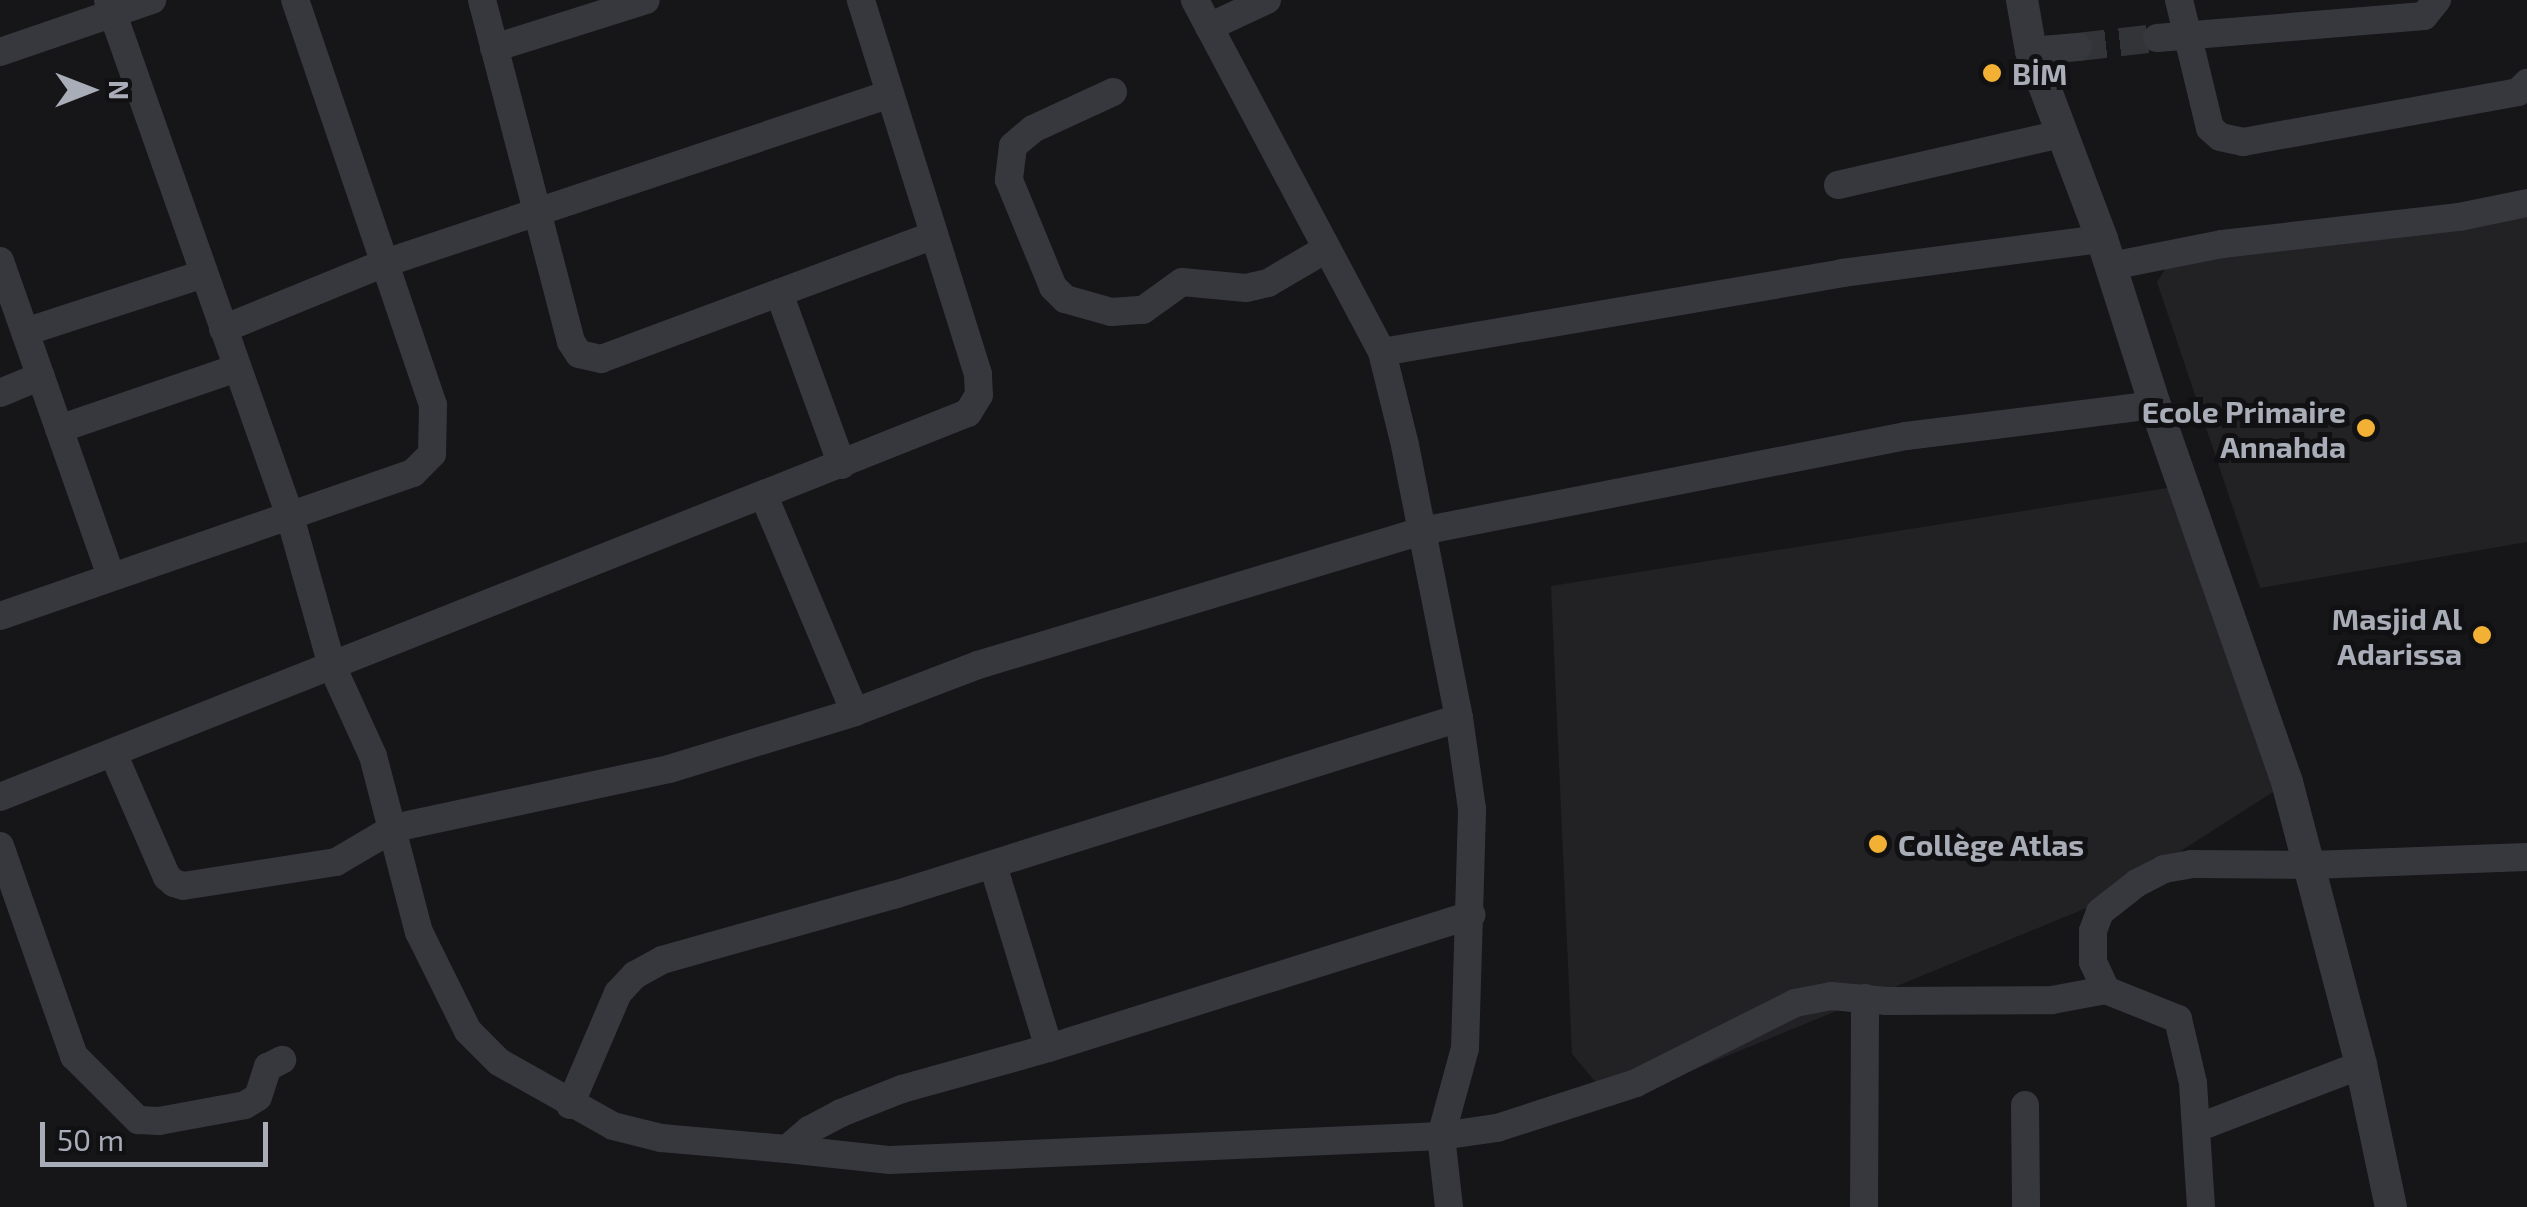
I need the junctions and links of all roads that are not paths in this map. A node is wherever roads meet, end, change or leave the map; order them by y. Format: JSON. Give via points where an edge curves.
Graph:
{"nodes":[{"id":1,"x":152,"y":0,"type":"edge"},
{"id":2,"x":296,"y":0,"type":"edge"},
{"id":3,"x":482,"y":0,"type":"edge"},
{"id":4,"x":646,"y":0,"type":"edge"},
{"id":5,"x":860,"y":0,"type":"edge"},
{"id":6,"x":1195,"y":0,"type":"edge"},
{"id":7,"x":1267,"y":0,"type":"edge"},
{"id":8,"x":2022,"y":0,"type":"edge"},
{"id":9,"x":2179,"y":0,"type":"edge"},
{"id":10,"x":2437,"y":0,"type":"edge"},
{"id":11,"x":110,"y":7,"type":"edge"},
{"id":12,"x":1210,"y":27,"type":"junction"},
{"id":13,"x":2188,"y":36,"type":"junction"},
{"id":14,"x":2157,"y":38,"type":"tunnel mouth"},
{"id":15,"x":2078,"y":47,"type":"tunnel mouth"},
{"id":16,"x":494,"y":48,"type":"junction"},
{"id":17,"x":0,"y":52,"type":"edge"},
{"id":18,"x":2031,"y":52,"type":"junction"},
{"id":19,"x":2527,"y":84,"type":"edge"},
{"id":20,"x":1114,"y":92,"type":"dead end"},
{"id":21,"x":887,"y":96,"type":"junction"},
{"id":22,"x":2061,"y":134,"type":"junction"},
{"id":23,"x":1838,"y":185,"type":"dead end"},
{"id":24,"x":2527,"y":202,"type":"edge"},
{"id":25,"x":536,"y":212,"type":"junction"},
{"id":26,"x":932,"y":236,"type":"junction"},
{"id":27,"x":1326,"y":249,"type":"junction"},
{"id":28,"x":2106,"y":253,"type":"junction"},
{"id":29,"x":0,"y":261,"type":"edge"},
{"id":30,"x":385,"y":264,"type":"junction"},
{"id":31,"x":204,"y":274,"type":"junction"},
{"id":32,"x":779,"y":293,"type":"junction"},
{"id":33,"x":223,"y":328,"type":"junction"},
{"id":34,"x":25,"y":332,"type":"junction"},
{"id":35,"x":1382,"y":352,"type":"junction"},
{"id":36,"x":238,"y":368,"type":"junction"},
{"id":37,"x":41,"y":376,"type":"junction"},
{"id":38,"x":0,"y":393,"type":"edge"},
{"id":39,"x":2155,"y":405,"type":"junction"},
{"id":40,"x":59,"y":429,"type":"junction"},
{"id":41,"x":842,"y":465,"type":"junction"},
{"id":42,"x":764,"y":496,"type":"junction"},
{"id":43,"x":290,"y":513,"type":"junction"},
{"id":44,"x":1422,"y":531,"type":"junction"},
{"id":45,"x":111,"y":576,"type":"junction"},
{"id":46,"x":0,"y":616,"type":"edge"},
{"id":47,"x":332,"y":666,"type":"junction"},
{"id":48,"x":855,"y":712,"type":"junction"},
{"id":49,"x":1460,"y":718,"type":"junction"},
{"id":50,"x":113,"y":753,"type":"junction"},
{"id":51,"x":0,"y":797,"type":"edge"},
{"id":52,"x":394,"y":828,"type":"junction"},
{"id":53,"x":0,"y":846,"type":"edge"},
{"id":54,"x":2527,"y":857,"type":"edge"},
{"id":55,"x":993,"y":865,"type":"junction"},
{"id":56,"x":2311,"y":865,"type":"junction"},
{"id":57,"x":1472,"y":915,"type":"junction"},
{"id":58,"x":2106,"y":990,"type":"junction"},
{"id":59,"x":1865,"y":998,"type":"junction"},
{"id":60,"x":1049,"y":1048,"type":"junction"},
{"id":61,"x":282,"y":1060,"type":"dead end"},
{"id":62,"x":2361,"y":1064,"type":"junction"},
{"id":63,"x":570,"y":1105,"type":"junction"},
{"id":64,"x":2025,"y":1105,"type":"dead end"},
{"id":65,"x":2196,"y":1128,"type":"junction"},
{"id":66,"x":1441,"y":1136,"type":"junction"},
{"id":67,"x":786,"y":1149,"type":"junction"},
{"id":68,"x":1447,"y":1207,"type":"edge"},
{"id":69,"x":1864,"y":1207,"type":"edge"},
{"id":70,"x":2026,"y":1207,"type":"edge"},
{"id":71,"x":2201,"y":1207,"type":"edge"},
{"id":72,"x":2392,"y":1207,"type":"edge"}],
"edges":[{"from":1,"to":11,"type":"street"},
{"from":2,"to":30,"type":"street"},
{"from":3,"to":16,"type":"street"},
{"from":4,"to":16,"type":"street"},
{"from":5,"to":21,"type":"street"},
{"from":6,"to":12,"type":"street"},
{"from":7,"to":12,"type":"street"},
{"from":8,"to":18,"type":"street"},
{"from":9,"to":13,"type":"street"},
{"from":10,"to":13,"type":"street","via":[[2424,16]]},
{"from":11,"to":17,"type":"street"},
{"from":11,"to":31,"type":"street"},
{"from":12,"to":27,"type":"street"},
{"from":13,"to":14,"type":"street"},
{"from":13,"to":19,"type":"street","via":[[2210,128],[2243,142],[2518,92]]},
{"from":15,"to":18,"type":"street"},
{"from":16,"to":25,"type":"street"},
{"from":18,"to":22,"type":"street"},
{"from":20,"to":27,"type":"street","via":[[1032,129],[1013,146],[1009,180],[1053,287],[1066,299],[1112,312],[1143,310],[1182,282],[1246,288],[1268,283]]},
{"from":21,"to":25,"type":"street"},
{"from":21,"to":26,"type":"street"},
{"from":22,"to":23,"type":"street"},
{"from":22,"to":28,"type":"street"},
{"from":24,"to":28,"type":"street","via":[[2459,217]]},
{"from":25,"to":30,"type":"street"},
{"from":25,"to":32,"type":"street","via":[[571,342],[586,358],[601,359]]},
{"from":26,"to":32,"type":"street"},
{"from":26,"to":41,"type":"street","via":[[978,374],[978,395],[959,420]]},
{"from":27,"to":35,"type":"street"},
{"from":28,"to":35,"type":"street","via":[[1842,273]]},
{"from":28,"to":39,"type":"street"},
{"from":29,"to":34,"type":"street"},
{"from":30,"to":33,"type":"street"},
{"from":30,"to":43,"type":"street","via":[[433,405],[432,454],[413,473]]},
{"from":31,"to":33,"type":"street"},
{"from":31,"to":34,"type":"street"},
{"from":32,"to":41,"type":"street"},
{"from":33,"to":36,"type":"street"},
{"from":34,"to":37,"type":"street"},
{"from":35,"to":44,"type":"street"},
{"from":36,"to":40,"type":"street"},
{"from":36,"to":43,"type":"street"},
{"from":37,"to":38,"type":"street"},
{"from":37,"to":40,"type":"street"},
{"from":39,"to":44,"type":"street","via":[[1868,442]]},
{"from":39,"to":56,"type":"street"},
{"from":40,"to":45,"type":"street"},
{"from":41,"to":42,"type":"street"},
{"from":42,"to":47,"type":"street"},
{"from":42,"to":48,"type":"street"},
{"from":43,"to":45,"type":"street"},
{"from":43,"to":47,"type":"street"},
{"from":44,"to":48,"type":"street","via":[[978,666]]},
{"from":44,"to":49,"type":"street"},
{"from":45,"to":46,"type":"street"},
{"from":47,"to":50,"type":"street"},
{"from":47,"to":52,"type":"street","via":[[373,756]]},
{"from":48,"to":52,"type":"street","via":[[669,769]]},
{"from":49,"to":55,"type":"street"},
{"from":49,"to":57,"type":"street","via":[[1472,809]]},
{"from":50,"to":51,"type":"street"},
{"from":50,"to":52,"type":"street","via":[[167,877],[184,886],[336,862]]},
{"from":52,"to":63,"type":"street","via":[[419,932],[468,1031],[498,1062]]},
{"from":53,"to":61,"type":"street","via":[[74,1056],[138,1120],[244,1105],[258,1097],[268,1068]]},
{"from":54,"to":56,"type":"street"},
{"from":55,"to":60,"type":"street"},
{"from":55,"to":63,"type":"street","via":[[662,960],[635,975],[618,992]]},
{"from":56,"to":58,"type":"street","via":[[2192,864],[2138,882],[2100,912],[2093,931],[2092,962]]},
{"from":56,"to":62,"type":"street"},
{"from":57,"to":60,"type":"street"},
{"from":57,"to":66,"type":"street","via":[[1465,1048]]},
{"from":58,"to":59,"type":"street","via":[[2052,1000]]},
{"from":58,"to":65,"type":"street","via":[[2178,1019]]},
{"from":59,"to":66,"type":"street","via":[[1795,1003],[1636,1083],[1498,1128]]},
{"from":59,"to":69,"type":"street"},
{"from":60,"to":67,"type":"street","via":[[902,1090],[809,1130]]},
{"from":62,"to":65,"type":"street"},
{"from":62,"to":72,"type":"street"},
{"from":63,"to":67,"type":"street","via":[[613,1126],[661,1138]]},
{"from":64,"to":70,"type":"street"},
{"from":65,"to":71,"type":"street"},
{"from":66,"to":67,"type":"street","via":[[890,1160]]},
{"from":66,"to":68,"type":"street"}]}
